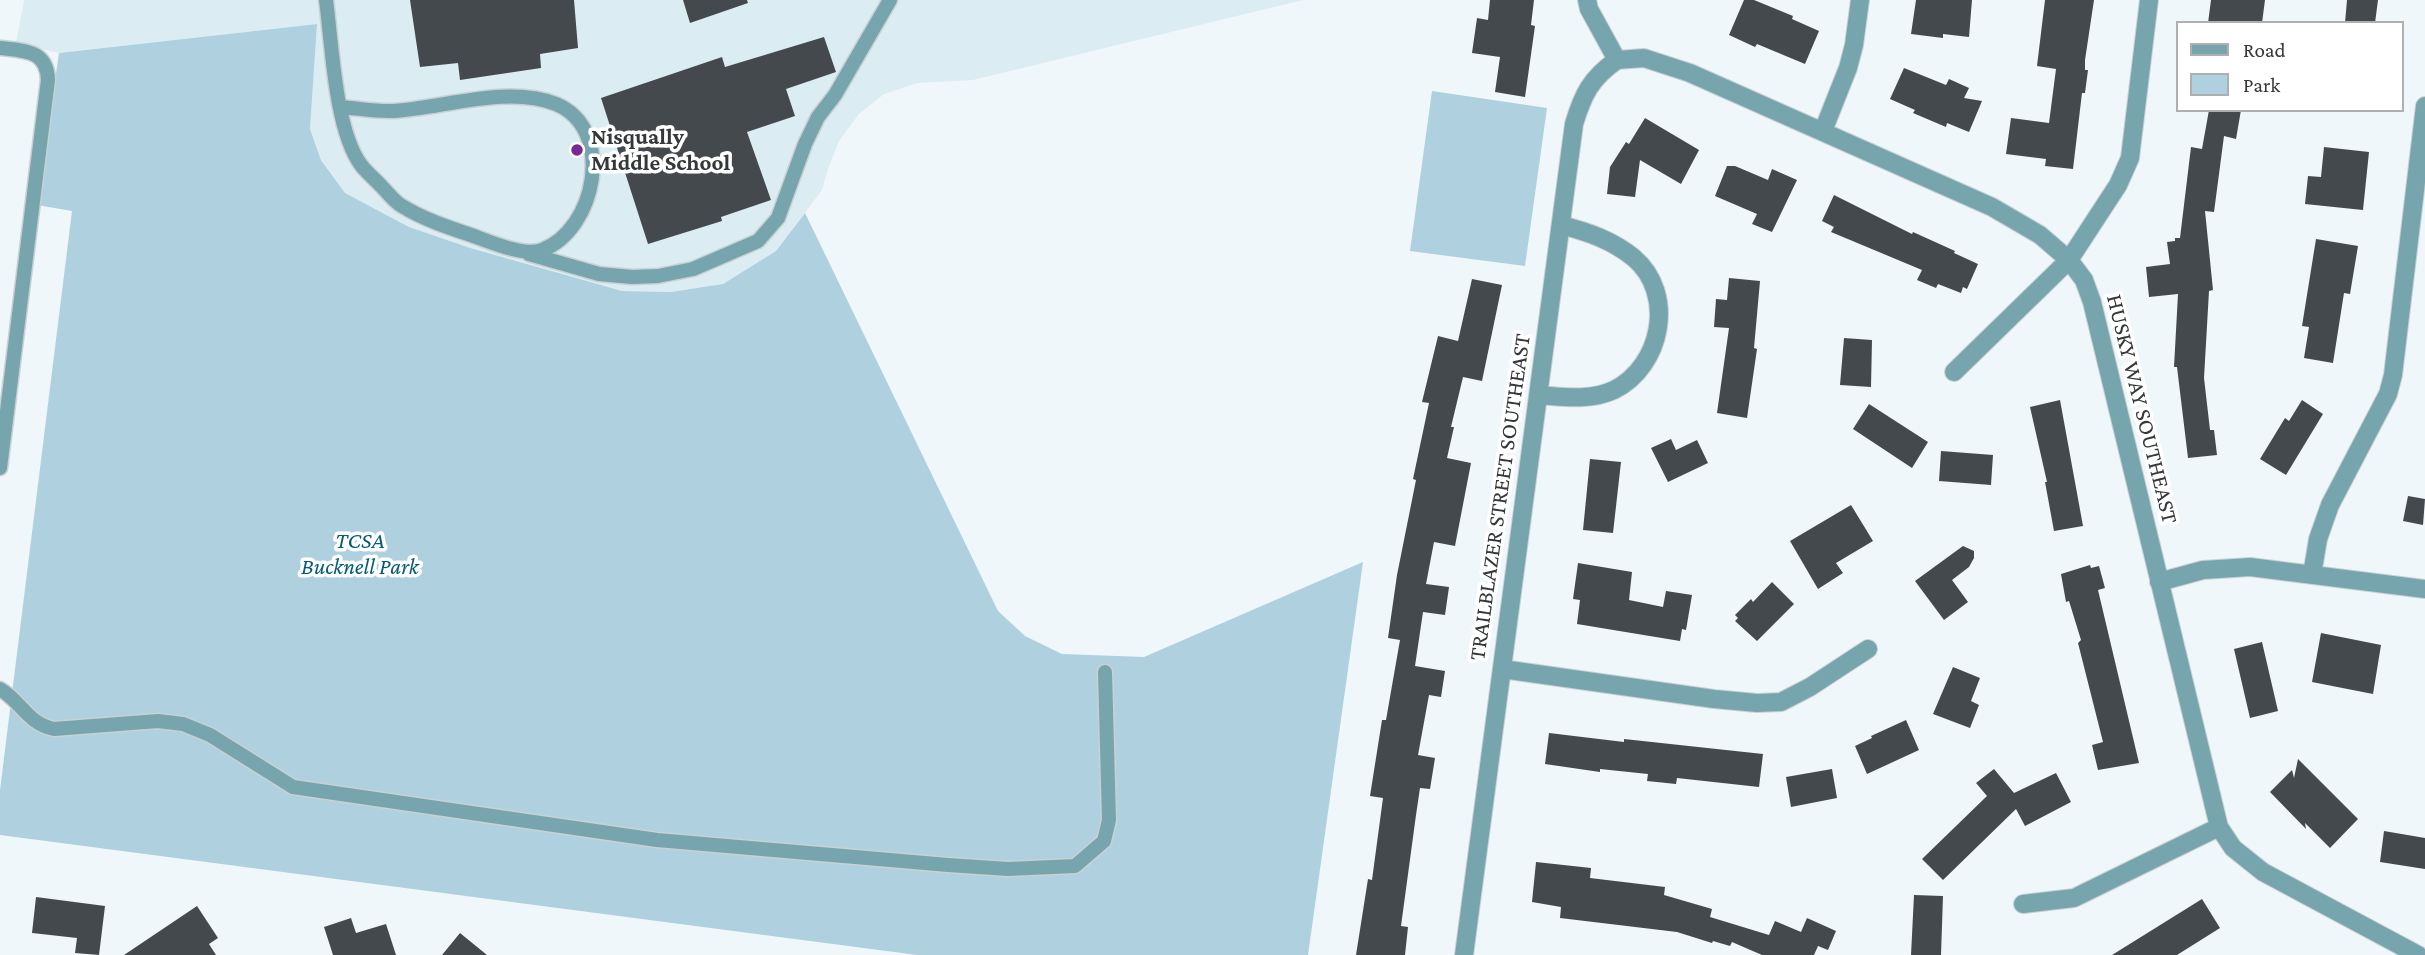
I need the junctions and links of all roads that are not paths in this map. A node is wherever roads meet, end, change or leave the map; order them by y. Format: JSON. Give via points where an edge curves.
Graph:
{"nodes":[{"id":1,"x":326,"y":0,"type":"edge"},
{"id":2,"x":890,"y":0,"type":"edge"},
{"id":3,"x":1587,"y":0,"type":"edge"},
{"id":4,"x":1860,"y":0,"type":"edge"},
{"id":5,"x":2149,"y":0,"type":"edge"},
{"id":6,"x":0,"y":48,"type":"edge"},
{"id":7,"x":1617,"y":60,"type":"junction"},
{"id":8,"x":2425,"y":106,"type":"edge"},
{"id":9,"x":340,"y":107,"type":"junction"},
{"id":10,"x":1823,"y":131,"type":"junction"},
{"id":11,"x":1561,"y":225,"type":"junction"},
{"id":12,"x":518,"y":250,"type":"junction"},
{"id":13,"x":2069,"y":260,"type":"junction"},
{"id":14,"x":1954,"y":372,"type":"dead end"},
{"id":15,"x":1539,"y":395,"type":"junction"},
{"id":16,"x":0,"y":468,"type":"edge"},
{"id":17,"x":2312,"y":575,"type":"junction"},
{"id":18,"x":2159,"y":582,"type":"junction"},
{"id":19,"x":2425,"y":589,"type":"edge"},
{"id":20,"x":1868,"y":649,"type":"dead end"},
{"id":21,"x":1502,"y":669,"type":"junction"},
{"id":22,"x":1105,"y":672,"type":"dead end"},
{"id":23,"x":0,"y":689,"type":"edge"},
{"id":24,"x":2219,"y":827,"type":"junction"},
{"id":25,"x":2023,"y":904,"type":"dead end"},
{"id":26,"x":1464,"y":955,"type":"edge"},
{"id":27,"x":2418,"y":955,"type":"edge"}],
"edges":[{"from":1,"to":9,"type":"lane"},
{"from":2,"to":12,"type":"lane","via":[[818,117],[778,218],[758,240],[693,269],[658,276],[599,274]]},
{"from":3,"to":7,"type":"street"},
{"from":4,"to":10,"type":"street","via":[[1848,68]]},
{"from":5,"to":13,"type":"street","via":[[2130,158],[2118,185]]},
{"from":6,"to":16,"type":"lane","via":[[42,58],[48,66],[48,80]]},
{"from":7,"to":10,"type":"street","name":"HUSKY WAY SOUTHEAST","via":[[1644,58],[1690,73]]},
{"from":7,"to":11,"type":"street","name":"TRAILBLAZER STREET SOUTHEAST","via":[[1599,72],[1583,96],[1574,124]]},
{"from":8,"to":17,"type":"street","via":[[2393,375],[2388,394],[2330,505]]},
{"from":9,"to":12,"type":"lane","via":[[360,165],[400,205],[436,224]]},
{"from":9,"to":12,"type":"lane","via":[[393,111],[535,97],[559,105],[579,122],[590,143],[593,172],[586,203],[562,238],[540,251]]},
{"from":10,"to":13,"type":"street","name":"HUSKY WAY SOUTHEAST","via":[[1992,207],[2040,235]]},
{"from":11,"to":15,"type":"street","name":"TRAILBLAZER STREET SOUTHEAST"},
{"from":11,"to":15,"type":"street","via":[[1610,241],[1635,259],[1649,276],[1659,306],[1659,323],[1649,358],[1613,390],[1581,399]]},
{"from":13,"to":14,"type":"street"},
{"from":13,"to":18,"type":"street","name":"HUSKY WAY SOUTHEAST","via":[[2084,280],[2092,302]]},
{"from":15,"to":21,"type":"street","name":"TRAILBLAZER STREET SOUTHEAST"},
{"from":17,"to":18,"type":"street","via":[[2227,567]]},
{"from":17,"to":19,"type":"street"},
{"from":18,"to":24,"type":"street","name":"HUSKY WAY SOUTHEAST"},
{"from":20,"to":21,"type":"street","via":[[1781,702],[1714,699]]},
{"from":21,"to":26,"type":"street","name":"TRAILBLAZER STREET SOUTHEAST"},
{"from":22,"to":23,"type":"lane","via":[[1109,820],[1104,841],[1075,866],[1008,869],[657,840],[293,787],[241,753],[183,724],[158,721],[54,729],[40,726]]},
{"from":24,"to":25,"type":"street","via":[[2074,898]]},
{"from":24,"to":27,"type":"street","name":"HUSKY WAY SOUTHEAST","via":[[2233,848],[2263,872]]}]}
